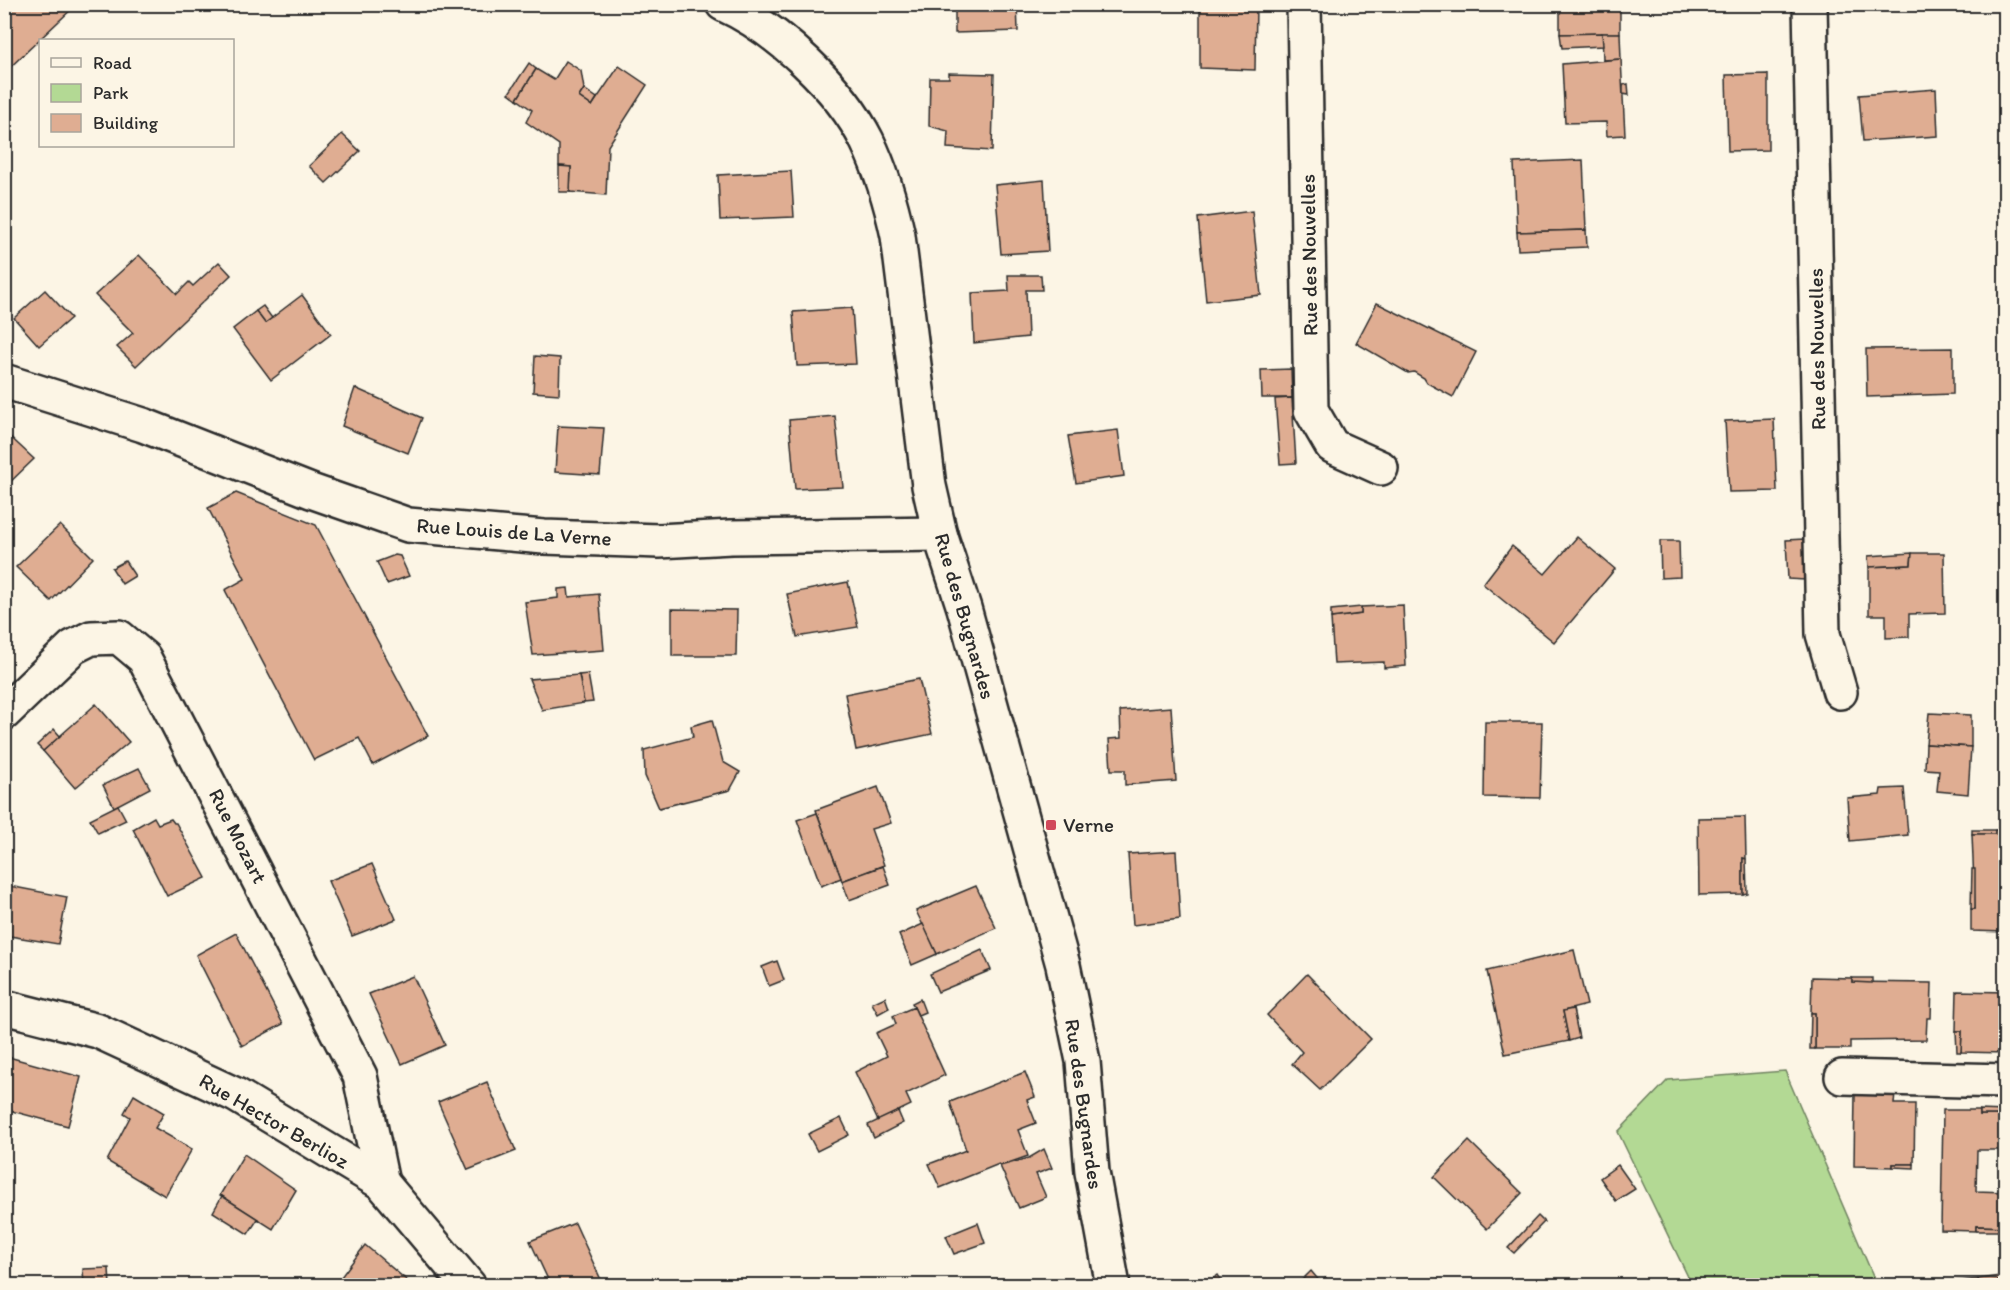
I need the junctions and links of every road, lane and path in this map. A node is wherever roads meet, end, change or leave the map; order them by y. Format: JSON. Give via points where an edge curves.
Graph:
{"nodes":[{"id":1,"x":723,"y":4,"type":"edge"},
{"id":2,"x":1304,"y":4,"type":"edge"},
{"id":3,"x":1810,"y":4,"type":"edge"},
{"id":4,"x":4,"y":381,"type":"edge"},
{"id":5,"x":1381,"y":468,"type":"dead end"},
{"id":6,"x":940,"y":534,"type":"junction"},
{"id":7,"x":1840,"y":692,"type":"dead end"},
{"id":8,"x":4,"y":713,"type":"edge"},
{"id":9,"x":4,"y":1007,"type":"edge"},
{"id":10,"x":1842,"y":1077,"type":"dead end"},
{"id":11,"x":2006,"y":1081,"type":"edge"},
{"id":12,"x":382,"y":1183,"type":"junction"},
{"id":13,"x":469,"y":1286,"type":"edge"},
{"id":14,"x":1113,"y":1286,"type":"edge"}],
"edges":[{"from":1,"to":6,"type":"street","name":"Rue des Bugnardes","via":[[766,30],[820,77],[865,138],[881,172],[898,236],[929,486]]},
{"from":2,"to":5,"type":"street","name":"Rue des Nouvelles","via":[[1311,410],[1332,446]]},
{"from":3,"to":7,"type":"street","name":"Rue des Nouvelles","via":[[1823,634]]},
{"from":4,"to":6,"type":"street","name":"Rue Louis de La Verne","via":[[143,424],[408,525],[544,537],[659,541]]},
{"from":6,"to":14,"type":"street","name":"Rue des Bugnardes","via":[[1062,965],[1083,1061],[1092,1172]]},
{"from":8,"to":12,"type":"street","name":"Rue Mozart","via":[[73,647],[91,638],[119,637],[144,658],[360,1076]]},
{"from":9,"to":12,"type":"street","name":"Rue Hector Berlioz","via":[[98,1031],[236,1095]]},
{"from":10,"to":11,"type":"street"},
{"from":12,"to":13,"type":"street","name":"Rue Hector Berlioz"}]}
